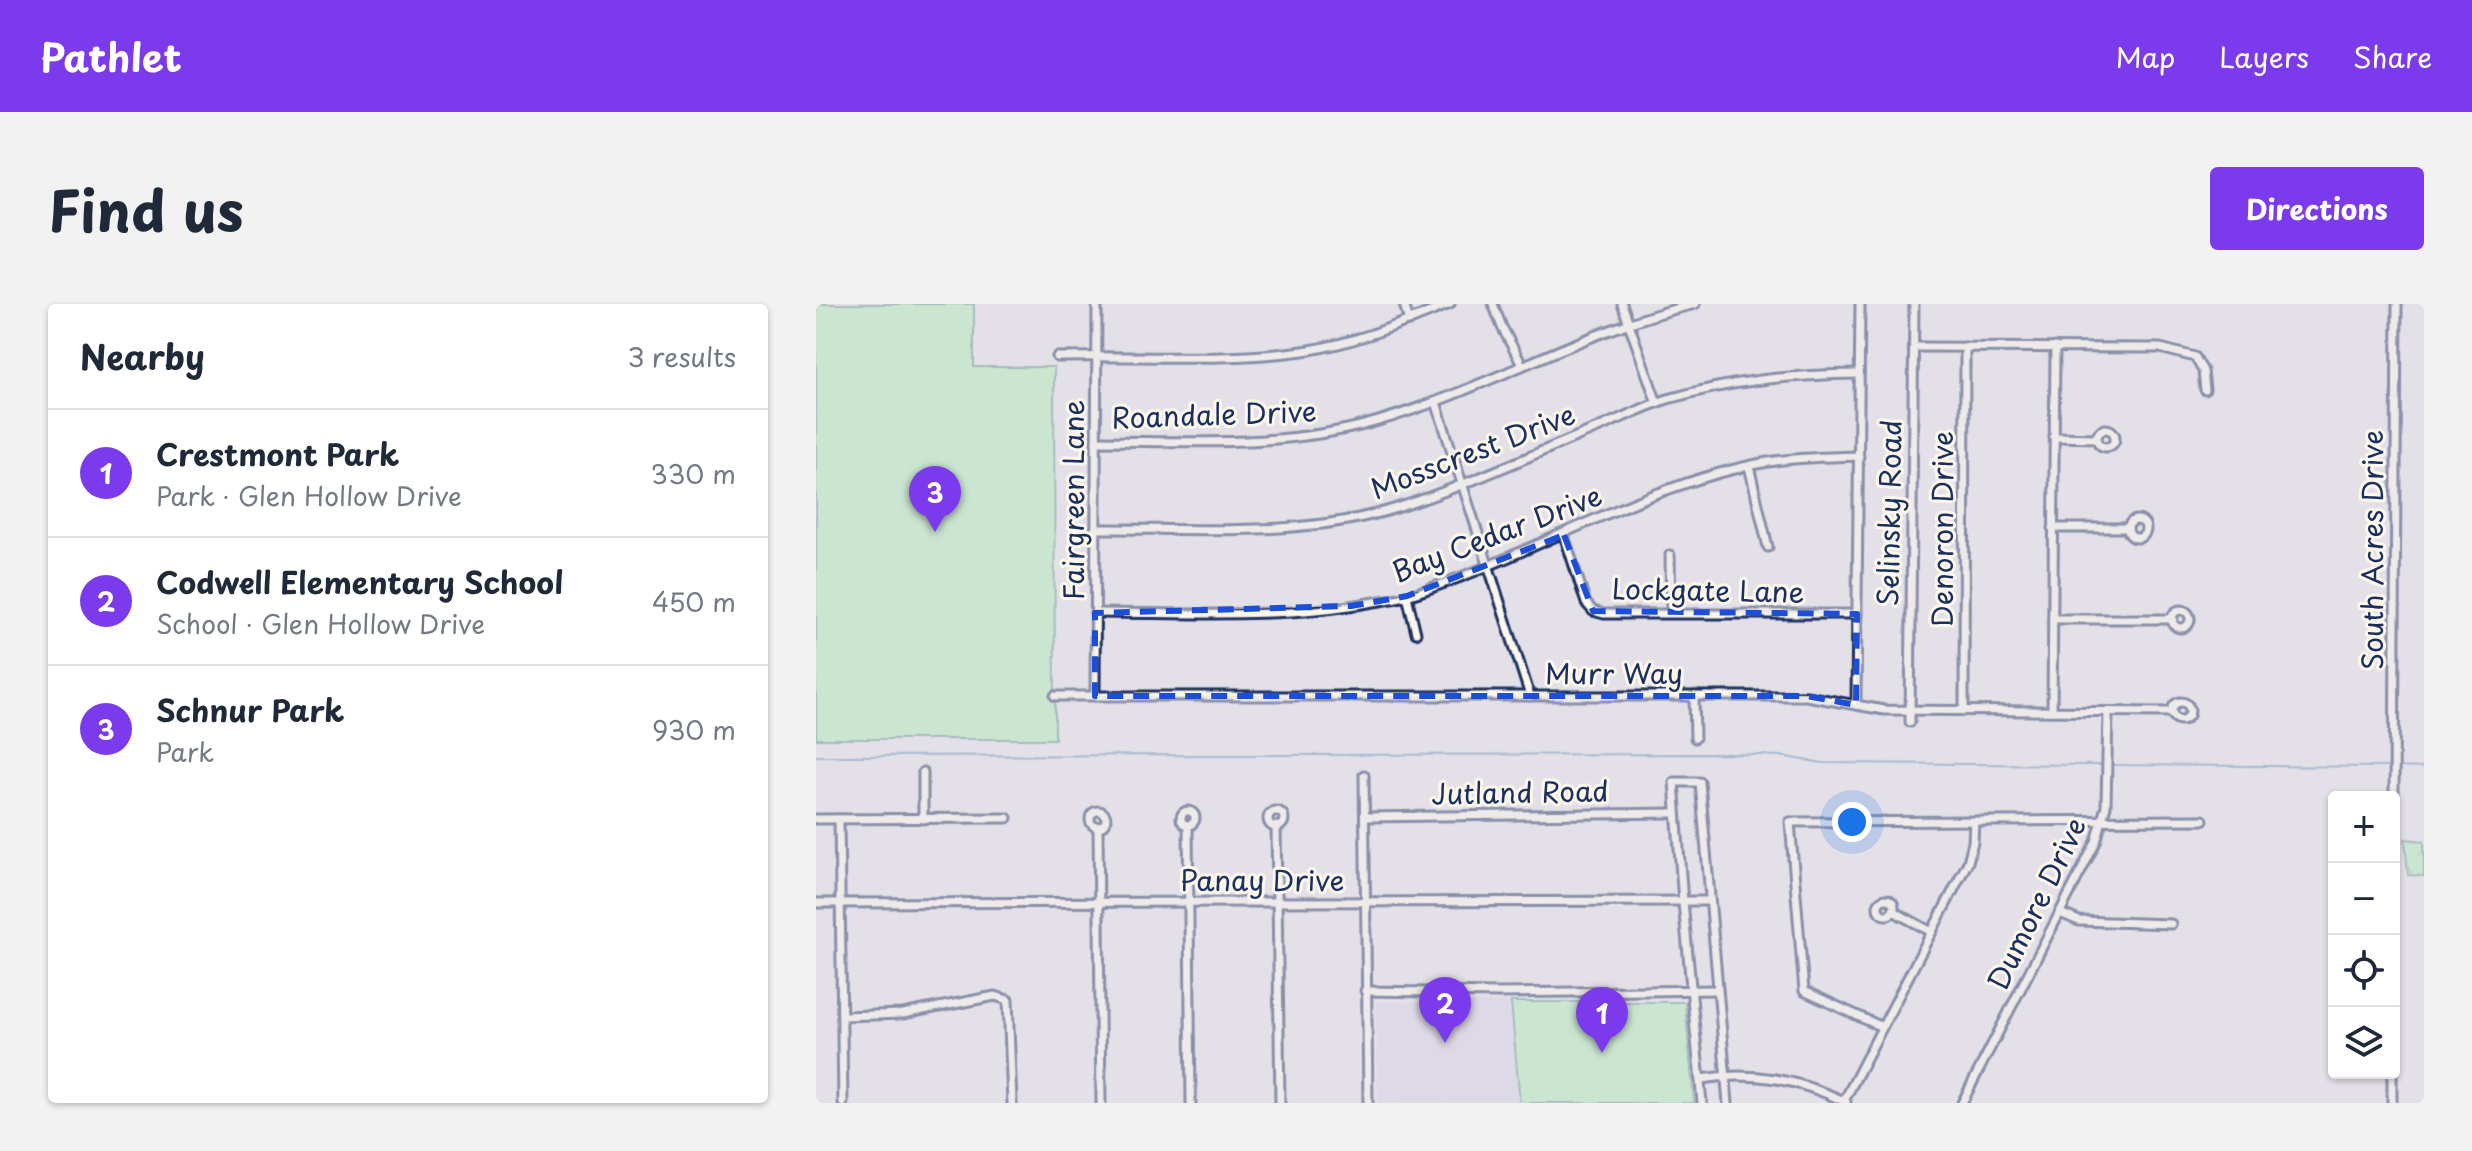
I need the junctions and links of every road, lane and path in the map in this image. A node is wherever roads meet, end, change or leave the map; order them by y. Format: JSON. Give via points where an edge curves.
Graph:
{"nodes":[{"id":1,"x":1097,"y":304,"type":"edge"},
{"id":2,"x":1404,"y":304,"type":"edge"},
{"id":3,"x":1450,"y":304,"type":"edge"},
{"id":4,"x":1493,"y":304,"type":"edge"},
{"id":5,"x":1622,"y":304,"type":"edge"},
{"id":6,"x":1695,"y":304,"type":"edge"},
{"id":7,"x":1860,"y":304,"type":"edge"},
{"id":8,"x":1914,"y":304,"type":"edge"},
{"id":9,"x":2397,"y":304,"type":"edge"},
{"id":10,"x":1409,"y":321,"type":"junction"},
{"id":11,"x":1629,"y":322,"type":"junction"},
{"id":12,"x":1914,"y":347,"type":"junction"},
{"id":13,"x":1965,"y":347,"type":"junction"},
{"id":14,"x":2055,"y":347,"type":"junction"},
{"id":15,"x":1096,"y":356,"type":"junction"},
{"id":16,"x":1057,"y":357,"type":"dead end"},
{"id":17,"x":1522,"y":365,"type":"junction"},
{"id":18,"x":1859,"y":374,"type":"junction"},
{"id":19,"x":2205,"y":390,"type":"dead end"},
{"id":20,"x":1436,"y":402,"type":"junction"},
{"id":21,"x":1657,"y":403,"type":"junction"},
{"id":22,"x":2054,"y":437,"type":"junction"},
{"id":23,"x":2097,"y":438,"type":"dead end"},
{"id":24,"x":1096,"y":441,"type":"junction"},
{"id":25,"x":1859,"y":456,"type":"junction"},
{"id":26,"x":1749,"y":466,"type":"junction"},
{"id":27,"x":1461,"y":484,"type":"junction"},
{"id":28,"x":2053,"y":528,"type":"junction"},
{"id":29,"x":2128,"y":528,"type":"dead end"},
{"id":30,"x":1095,"y":529,"type":"junction"},
{"id":31,"x":1564,"y":535,"type":"junction"},
{"id":32,"x":1768,"y":547,"type":"dead end"},
{"id":33,"x":1670,"y":555,"type":"dead end"},
{"id":34,"x":1488,"y":567,"type":"junction"},
{"id":35,"x":1407,"y":596,"type":"junction"},
{"id":36,"x":1095,"y":613,"type":"junction"},
{"id":37,"x":1671,"y":613,"type":"junction"},
{"id":38,"x":1857,"y":614,"type":"junction"},
{"id":39,"x":2053,"y":619,"type":"junction"},
{"id":40,"x":2173,"y":619,"type":"dead end"},
{"id":41,"x":1416,"y":633,"type":"dead end"},
{"id":42,"x":1055,"y":696,"type":"dead end"},
{"id":43,"x":1095,"y":696,"type":"junction"},
{"id":44,"x":1362,"y":696,"type":"junction"},
{"id":45,"x":1530,"y":696,"type":"junction"},
{"id":46,"x":1694,"y":696,"type":"junction"},
{"id":47,"x":1856,"y":705,"type":"junction"},
{"id":48,"x":1363,"y":708,"type":"dead end"},
{"id":49,"x":1910,"y":711,"type":"junction"},
{"id":50,"x":1964,"y":711,"type":"junction"},
{"id":51,"x":2052,"y":711,"type":"junction"},
{"id":52,"x":2108,"y":712,"type":"junction"},
{"id":53,"x":2172,"y":712,"type":"dead end"},
{"id":54,"x":1910,"y":722,"type":"dead end"},
{"id":55,"x":1695,"y":738,"type":"dead end"},
{"id":56,"x":923,"y":772,"type":"dead end"},
{"id":57,"x":1364,"y":775,"type":"dead end"},
{"id":58,"x":2394,"y":791,"type":"edge"},
{"id":59,"x":1676,"y":813,"type":"junction"},
{"id":60,"x":1365,"y":817,"type":"junction"},
{"id":61,"x":1007,"y":818,"type":"dead end"},
{"id":62,"x":816,"y":819,"type":"edge"},
{"id":63,"x":839,"y":819,"type":"junction"},
{"id":64,"x":923,"y":819,"type":"junction"},
{"id":65,"x":2103,"y":820,"type":"junction"},
{"id":66,"x":2203,"y":820,"type":"dead end"},
{"id":67,"x":1974,"y":821,"type":"junction"},
{"id":68,"x":1188,"y":825,"type":"dead end"},
{"id":69,"x":1276,"y":826,"type":"dead end"},
{"id":70,"x":1098,"y":827,"type":"dead end"},
{"id":71,"x":1708,"y":901,"type":"junction"},
{"id":72,"x":1099,"y":902,"type":"junction"},
{"id":73,"x":1683,"y":902,"type":"junction"},
{"id":74,"x":816,"y":903,"type":"edge"},
{"id":75,"x":840,"y":903,"type":"junction"},
{"id":76,"x":1365,"y":903,"type":"junction"},
{"id":77,"x":1188,"y":904,"type":"junction"},
{"id":78,"x":1277,"y":904,"type":"junction"},
{"id":79,"x":1893,"y":911,"type":"dead end"},
{"id":80,"x":2060,"y":913,"type":"junction"},
{"id":81,"x":2171,"y":924,"type":"dead end"},
{"id":82,"x":1932,"y":932,"type":"junction"},
{"id":83,"x":1717,"y":990,"type":"junction"},
{"id":84,"x":1365,"y":991,"type":"junction"},
{"id":85,"x":1692,"y":991,"type":"junction"},
{"id":86,"x":843,"y":1016,"type":"junction"},
{"id":87,"x":1882,"y":1027,"type":"junction"},
{"id":88,"x":1726,"y":1075,"type":"junction"},
{"id":89,"x":1700,"y":1079,"type":"junction"},
{"id":90,"x":2392,"y":1079,"type":"edge"},
{"id":91,"x":1846,"y":1102,"type":"edge"},
{"id":92,"x":843,"y":1103,"type":"edge"},
{"id":93,"x":1012,"y":1103,"type":"edge"},
{"id":94,"x":1101,"y":1103,"type":"edge"},
{"id":95,"x":1191,"y":1103,"type":"edge"},
{"id":96,"x":1280,"y":1103,"type":"edge"},
{"id":97,"x":1368,"y":1103,"type":"edge"},
{"id":98,"x":1702,"y":1103,"type":"edge"},
{"id":99,"x":1728,"y":1103,"type":"edge"},
{"id":100,"x":1962,"y":1103,"type":"edge"},
{"id":101,"x":2392,"y":1103,"type":"edge"}],
"edges":[{"from":1,"to":15,"type":"street","name":"Fairgreen Lane"},
{"from":2,"to":10,"type":"street"},
{"from":3,"to":10,"type":"street"},
{"from":4,"to":17,"type":"street"},
{"from":5,"to":11,"type":"street"},
{"from":6,"to":11,"type":"street","name":"Roandale Drive"},
{"from":7,"to":18,"type":"street"},
{"from":8,"to":12,"type":"street","name":"Selinsky Road"},
{"from":9,"to":58,"type":"street","name":"South Acres Drive"},
{"from":10,"to":15,"type":"street","via":[[1305,351]]},
{"from":11,"to":17,"type":"street","name":"Roandale Drive"},
{"from":11,"to":21,"type":"street"},
{"from":12,"to":13,"type":"street"},
{"from":12,"to":49,"type":"street","name":"Selinsky Road"},
{"from":13,"to":14,"type":"street"},
{"from":13,"to":50,"type":"street","name":"Denoron Drive"},
{"from":14,"to":19,"type":"street","via":[[2172,350],[2195,357]]},
{"from":14,"to":22,"type":"street"},
{"from":15,"to":16,"type":"street"},
{"from":15,"to":24,"type":"street","name":"Fairgreen Lane"},
{"from":17,"to":20,"type":"street","name":"Roandale Drive"},
{"from":18,"to":21,"type":"street","name":"Mosscrest Drive","via":[[1741,381]]},
{"from":18,"to":25,"type":"street"},
{"from":20,"to":24,"type":"street","name":"Roandale Drive","via":[[1373,422],[1288,439]]},
{"from":20,"to":27,"type":"street"},
{"from":21,"to":27,"type":"street","name":"Mosscrest Drive"},
{"from":22,"to":23,"type":"street"},
{"from":22,"to":28,"type":"street"},
{"from":24,"to":30,"type":"street","name":"Fairgreen Lane"},
{"from":25,"to":26,"type":"street","name":"Bay Cedar Drive","via":[[1791,458]]},
{"from":25,"to":38,"type":"street"},
{"from":26,"to":31,"type":"street","name":"Bay Cedar Drive","via":[[1645,499]]},
{"from":26,"to":32,"type":"street"},
{"from":27,"to":30,"type":"street","name":"Mosscrest Drive","via":[[1382,512],[1292,527]]},
{"from":27,"to":34,"type":"street"},
{"from":28,"to":29,"type":"street"},
{"from":28,"to":39,"type":"street"},
{"from":30,"to":36,"type":"street","name":"Fairgreen Lane"},
{"from":31,"to":34,"type":"street","name":"Bay Cedar Drive"},
{"from":31,"to":37,"type":"street","name":"Lockgate Lane","via":[[1593,611]]},
{"from":33,"to":37,"type":"street"},
{"from":34,"to":35,"type":"street","name":"Bay Cedar Drive"},
{"from":34,"to":45,"type":"street"},
{"from":35,"to":36,"type":"street","name":"Bay Cedar Drive","via":[[1301,612]]},
{"from":35,"to":41,"type":"street"},
{"from":36,"to":43,"type":"street","name":"Fairgreen Lane"},
{"from":37,"to":38,"type":"street","name":"Lockgate Lane"},
{"from":38,"to":47,"type":"street"},
{"from":39,"to":40,"type":"street"},
{"from":39,"to":51,"type":"street"},
{"from":42,"to":43,"type":"street","name":"Murr Way"},
{"from":43,"to":44,"type":"street","name":"Murr Way"},
{"from":44,"to":45,"type":"street","name":"Murr Way"},
{"from":44,"to":48,"type":"street"},
{"from":45,"to":46,"type":"street","name":"Murr Way"},
{"from":46,"to":47,"type":"street","name":"Murr Way","via":[[1806,696]]},
{"from":46,"to":55,"type":"street"},
{"from":47,"to":49,"type":"street","name":"Murr Way"},
{"from":49,"to":50,"type":"street","name":"Murr Way"},
{"from":49,"to":54,"type":"street","name":"Selinsky Road"},
{"from":50,"to":51,"type":"street","name":"Murr Way"},
{"from":51,"to":52,"type":"street","name":"Murr Way"},
{"from":52,"to":53,"type":"street","name":"Murr Way"},
{"from":52,"to":65,"type":"street","name":"Dumore Drive"},
{"from":56,"to":64,"type":"street"},
{"from":57,"to":60,"type":"street"},
{"from":59,"to":60,"type":"street","name":"Jutland Road"},
{"from":59,"to":71,"type":"street","via":[[1674,782],[1700,782]]},
{"from":59,"to":73,"type":"street"},
{"from":60,"to":76,"type":"street"},
{"from":61,"to":64,"type":"street"},
{"from":62,"to":63,"type":"street"},
{"from":63,"to":64,"type":"street"},
{"from":63,"to":75,"type":"street"},
{"from":65,"to":66,"type":"street"},
{"from":65,"to":67,"type":"street"},
{"from":65,"to":80,"type":"street","name":"Dumore Drive"},
{"from":67,"to":82,"type":"street","via":[[1968,862]]},
{"from":67,"to":87,"type":"street","via":[[1790,822],[1804,991]]},
{"from":68,"to":77,"type":"street"},
{"from":69,"to":78,"type":"street"},
{"from":70,"to":72,"type":"street"},
{"from":71,"to":73,"type":"street","name":"Panay Drive"},
{"from":71,"to":83,"type":"street"},
{"from":72,"to":75,"type":"street","name":"Panay Drive"},
{"from":72,"to":77,"type":"street","name":"Panay Drive"},
{"from":72,"to":94,"type":"street"},
{"from":73,"to":76,"type":"street","name":"Panay Drive"},
{"from":73,"to":85,"type":"street"},
{"from":74,"to":75,"type":"street","name":"Panay Drive"},
{"from":75,"to":86,"type":"street"},
{"from":76,"to":78,"type":"street","name":"Panay Drive"},
{"from":76,"to":84,"type":"street"},
{"from":77,"to":78,"type":"street","name":"Panay Drive"},
{"from":77,"to":95,"type":"street"},
{"from":78,"to":96,"type":"street"},
{"from":79,"to":82,"type":"street"},
{"from":80,"to":81,"type":"street","via":[[2079,921]]},
{"from":80,"to":100,"type":"street","name":"Dumore Drive"},
{"from":82,"to":87,"type":"street"},
{"from":83,"to":85,"type":"street"},
{"from":83,"to":88,"type":"street"},
{"from":84,"to":85,"type":"street"},
{"from":84,"to":97,"type":"street"},
{"from":85,"to":89,"type":"street"},
{"from":86,"to":92,"type":"street"},
{"from":86,"to":93,"type":"street","via":[[903,1014],[995,996],[1008,1000]]},
{"from":87,"to":91,"type":"street"},
{"from":88,"to":89,"type":"street"},
{"from":88,"to":91,"type":"street","via":[[1783,1078]]},
{"from":88,"to":99,"type":"street"},
{"from":89,"to":98,"type":"street"},
{"from":90,"to":101,"type":"street"}]}
